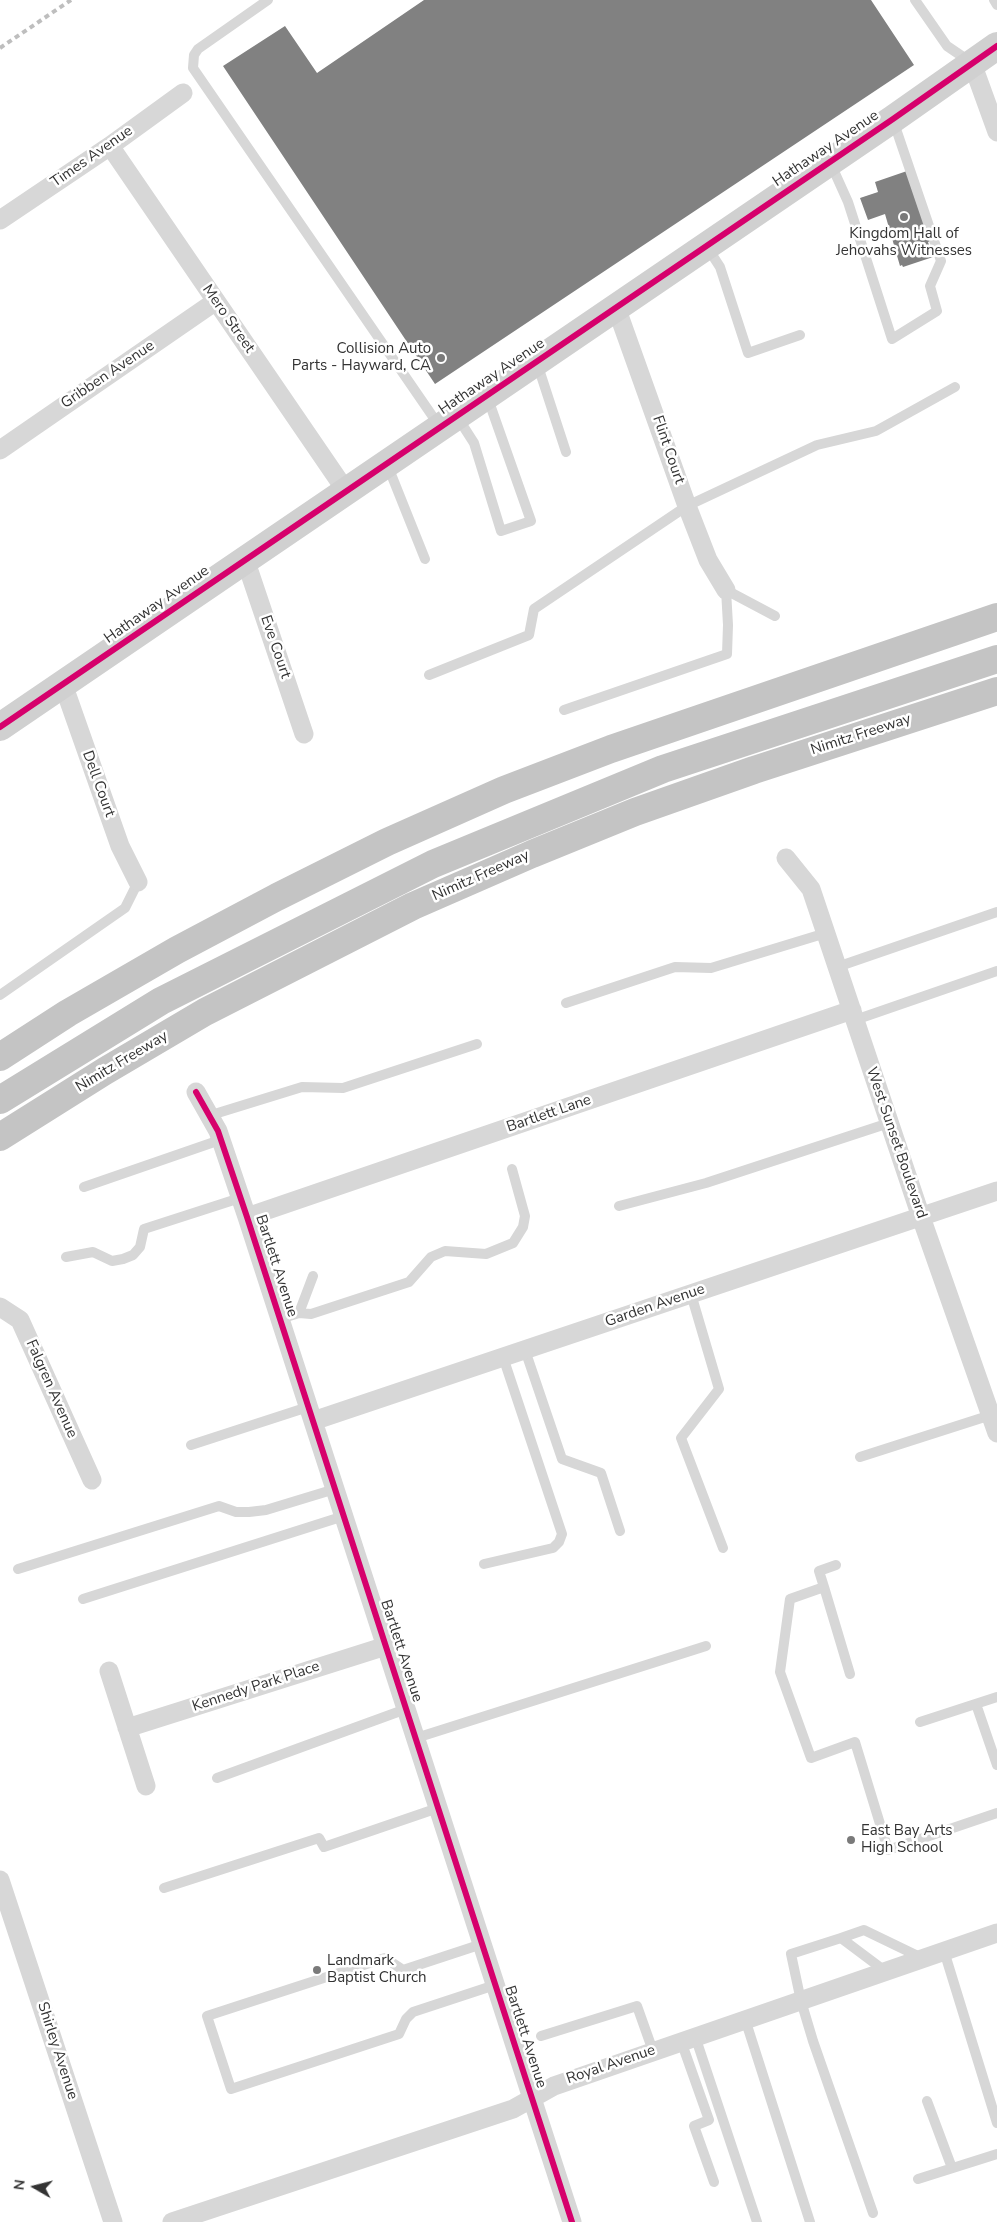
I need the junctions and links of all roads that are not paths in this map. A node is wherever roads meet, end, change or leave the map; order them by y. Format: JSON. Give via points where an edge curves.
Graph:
{"nodes":[{"id":1,"x":268,"y":0,"type":"edge"},
{"id":2,"x":915,"y":0,"type":"edge"},
{"id":3,"x":994,"y":0,"type":"edge"},
{"id":4,"x":997,"y":5,"type":"edge"},
{"id":5,"x":997,"y":46,"type":"edge"},
{"id":6,"x":972,"y":63,"type":"junction"},
{"id":7,"x":183,"y":93,"type":"dead end"},
{"id":8,"x":893,"y":119,"type":"junction"},
{"id":9,"x":997,"y":132,"type":"edge"},
{"id":10,"x":110,"y":146,"type":"junction"},
{"id":11,"x":829,"y":161,"type":"junction"},
{"id":12,"x":0,"y":220,"type":"edge"},
{"id":13,"x":706,"y":246,"type":"junction"},
{"id":14,"x":216,"y":301,"type":"junction"},
{"id":15,"x":616,"y":307,"type":"junction"},
{"id":16,"x":800,"y":335,"type":"dead end"},
{"id":17,"x":536,"y":362,"type":"junction"},
{"id":18,"x":955,"y":387,"type":"dead end"},
{"id":19,"x":486,"y":396,"type":"junction"},
{"id":20,"x":448,"y":421,"type":"junction"},
{"id":21,"x":0,"y":450,"type":"edge"},
{"id":22,"x":566,"y":452,"type":"dead end"},
{"id":23,"x":386,"y":463,"type":"junction"},
{"id":24,"x":346,"y":491,"type":"junction"},
{"id":25,"x":687,"y":506,"type":"junction"},
{"id":26,"x":245,"y":559,"type":"junction"},
{"id":27,"x":425,"y":559,"type":"dead end"},
{"id":28,"x":726,"y":590,"type":"junction"},
{"id":29,"x":997,"y":610,"type":"edge"},
{"id":30,"x":775,"y":616,"type":"dead end"},
{"id":31,"x":997,"y":617,"type":"edge"},
{"id":32,"x":926,"y":640,"type":"junction"},
{"id":33,"x":997,"y":658,"type":"edge"},
{"id":34,"x":429,"y":675,"type":"dead end"},
{"id":35,"x":63,"y":684,"type":"junction"},
{"id":36,"x":997,"y":691,"type":"edge"},
{"id":37,"x":564,"y":710,"type":"dead end"},
{"id":38,"x":0,"y":727,"type":"edge"},
{"id":39,"x":304,"y":734,"type":"dead end"},
{"id":40,"x":786,"y":858,"type":"dead end"},
{"id":41,"x":138,"y":882,"type":"joint"},
{"id":42,"x":997,"y":912,"type":"edge"},
{"id":43,"x":826,"y":933,"type":"junction"},
{"id":44,"x":837,"y":967,"type":"junction"},
{"id":45,"x":997,"y":971,"type":"edge"},
{"id":46,"x":0,"y":995,"type":"edge"},
{"id":47,"x":566,"y":1003,"type":"dead end"},
{"id":48,"x":853,"y":1015,"type":"junction"},
{"id":49,"x":476,"y":1044,"type":"dead end"},
{"id":50,"x":0,"y":1057,"type":"edge"},
{"id":51,"x":196,"y":1092,"type":"dead end"},
{"id":52,"x":0,"y":1100,"type":"edge"},
{"id":53,"x":208,"y":1116,"type":"junction"},
{"id":54,"x":889,"y":1123,"type":"junction"},
{"id":55,"x":0,"y":1137,"type":"edge"},
{"id":56,"x":220,"y":1140,"type":"junction"},
{"id":57,"x":512,"y":1168,"type":"dead end"},
{"id":58,"x":84,"y":1187,"type":"dead end"},
{"id":59,"x":997,"y":1191,"type":"edge"},
{"id":60,"x":240,"y":1198,"type":"junction"},
{"id":61,"x":619,"y":1206,"type":"dead end"},
{"id":62,"x":247,"y":1216,"type":"junction"},
{"id":63,"x":921,"y":1217,"type":"junction"},
{"id":64,"x":66,"y":1257,"type":"dead end"},
{"id":65,"x":313,"y":1276,"type":"dead end"},
{"id":66,"x":691,"y":1294,"type":"junction"},
{"id":67,"x":1,"y":1306,"type":"edge"},
{"id":68,"x":299,"y":1313,"type":"junction"},
{"id":69,"x":280,"y":1319,"type":"junction"},
{"id":70,"x":525,"y":1350,"type":"junction"},
{"id":71,"x":503,"y":1357,"type":"junction"},
{"id":72,"x":311,"y":1414,"type":"junction"},
{"id":73,"x":991,"y":1414,"type":"junction"},
{"id":74,"x":997,"y":1433,"type":"edge"},
{"id":75,"x":191,"y":1445,"type":"dead end"},
{"id":76,"x":860,"y":1457,"type":"dead end"},
{"id":77,"x":92,"y":1480,"type":"dead end"},
{"id":78,"x":335,"y":1489,"type":"junction"},
{"id":79,"x":344,"y":1516,"type":"junction"},
{"id":80,"x":620,"y":1531,"type":"dead end"},
{"id":81,"x":723,"y":1548,"type":"dead end"},
{"id":82,"x":484,"y":1564,"type":"dead end"},
{"id":83,"x":836,"y":1565,"type":"dead end"},
{"id":84,"x":18,"y":1569,"type":"dead end"},
{"id":85,"x":824,"y":1588,"type":"junction"},
{"id":86,"x":82,"y":1599,"type":"dead end"},
{"id":87,"x":386,"y":1646,"type":"junction"},
{"id":88,"x":706,"y":1646,"type":"dead end"},
{"id":89,"x":109,"y":1671,"type":"dead end"},
{"id":90,"x":850,"y":1674,"type":"dead end"},
{"id":91,"x":997,"y":1697,"type":"edge"},
{"id":92,"x":976,"y":1704,"type":"junction"},
{"id":93,"x":406,"y":1708,"type":"junction"},
{"id":94,"x":920,"y":1722,"type":"dead end"},
{"id":95,"x":127,"y":1728,"type":"junction"},
{"id":96,"x":416,"y":1738,"type":"junction"},
{"id":97,"x":997,"y":1766,"type":"edge"},
{"id":98,"x":217,"y":1778,"type":"dead end"},
{"id":99,"x":146,"y":1786,"type":"dead end"},
{"id":100,"x":438,"y":1808,"type":"junction"},
{"id":101,"x":997,"y":1813,"type":"edge"},
{"id":102,"x":0,"y":1880,"type":"edge"},
{"id":103,"x":164,"y":1888,"type":"dead end"},
{"id":104,"x":997,"y":1933,"type":"edge"},
{"id":105,"x":841,"y":1938,"type":"junction"},
{"id":106,"x":482,"y":1944,"type":"junction"},
{"id":107,"x":944,"y":1952,"type":"junction"},
{"id":108,"x":923,"y":1958,"type":"junction"},
{"id":109,"x":885,"y":1972,"type":"junction"},
{"id":110,"x":495,"y":1985,"type":"junction"},
{"id":111,"x":801,"y":2001,"type":"junction"},
{"id":112,"x":745,"y":2019,"type":"junction"},
{"id":113,"x":542,"y":2036,"type":"dead end"},
{"id":114,"x":688,"y":2039,"type":"junction"},
{"id":115,"x":653,"y":2050,"type":"junction"},
{"id":116,"x":532,"y":2098,"type":"junction"},
{"id":117,"x":928,"y":2101,"type":"dead end"},
{"id":118,"x":997,"y":2123,"type":"edge"},
{"id":119,"x":997,"y":2154,"type":"edge"},
{"id":120,"x":952,"y":2168,"type":"junction"},
{"id":121,"x":918,"y":2179,"type":"dead end"},
{"id":122,"x":714,"y":2182,"type":"dead end"},
{"id":123,"x":873,"y":2213,"type":"dead end"},
{"id":124,"x":113,"y":2222,"type":"edge"},
{"id":125,"x":172,"y":2222,"type":"edge"},
{"id":126,"x":572,"y":2222,"type":"edge"},
{"id":127,"x":757,"y":2222,"type":"edge"},
{"id":128,"x":810,"y":2222,"type":"edge"}],
"edges":[{"from":1,"to":20,"type":"lane","via":[[198,49],[193,68]]},
{"from":2,"to":6,"type":"lane","via":[[947,46]]},
{"from":3,"to":4,"type":"lane"},
{"from":5,"to":6,"type":"street","name":"Hathaway Avenue"},
{"from":6,"to":8,"type":"street","name":"Hathaway Avenue"},
{"from":6,"to":9,"type":"street"},
{"from":7,"to":10,"type":"street","name":"Times Avenue"},
{"from":8,"to":11,"type":"street","name":"Hathaway Avenue"},
{"from":8,"to":11,"type":"lane","via":[[941,261],[930,286],[937,311],[892,339],[848,202]]},
{"from":10,"to":12,"type":"street","name":"Times Avenue"},
{"from":10,"to":14,"type":"street","name":"Mero Street"},
{"from":11,"to":13,"type":"street","name":"Hathaway Avenue"},
{"from":13,"to":15,"type":"street","name":"Hathaway Avenue"},
{"from":13,"to":16,"type":"lane","via":[[720,267],[748,353]]},
{"from":14,"to":21,"type":"street","name":"Gribben Avenue"},
{"from":14,"to":24,"type":"street","name":"Mero Street"},
{"from":15,"to":17,"type":"street","name":"Hathaway Avenue"},
{"from":15,"to":25,"type":"street","name":"Flint Court"},
{"from":17,"to":19,"type":"street","name":"Hathaway Avenue"},
{"from":17,"to":22,"type":"lane"},
{"from":18,"to":25,"type":"lane","via":[[876,431],[817,445]]},
{"from":19,"to":20,"type":"street","name":"Hathaway Avenue"},
{"from":19,"to":20,"type":"lane","via":[[531,521],[501,530],[474,443]]},
{"from":20,"to":23,"type":"street","name":"Hathaway Avenue"},
{"from":23,"to":24,"type":"street","name":"Hathaway Avenue"},
{"from":23,"to":27,"type":"lane"},
{"from":24,"to":26,"type":"street","name":"Hathaway Avenue"},
{"from":25,"to":28,"type":"street","name":"Flint Court","via":[[708,560]]},
{"from":25,"to":34,"type":"lane","via":[[534,609],[529,635]]},
{"from":26,"to":35,"type":"street","name":"Hathaway Avenue"},
{"from":26,"to":39,"type":"street","name":"Eve Court"},
{"from":28,"to":30,"type":"lane"},
{"from":28,"to":37,"type":"lane","via":[[727,654]]},
{"from":29,"to":32,"type":"highway"},
{"from":31,"to":32,"type":"highway"},
{"from":32,"to":50,"type":"highway","via":[[611,749],[504,790],[387,842],[177,950]]},
{"from":33,"to":52,"type":"highway","via":[[663,769],[433,864],[161,1001]]},
{"from":35,"to":38,"type":"street","name":"Hathaway Avenue"},
{"from":35,"to":41,"type":"street","name":"Dell Court","via":[[120,846]]},
{"from":36,"to":55,"type":"highway","name":"Nimitz Freeway","via":[[636,812],[413,906],[205,1012],[105,1070]]},
{"from":40,"to":43,"type":"street","name":"West Sunset Boulevard","via":[[811,889]]},
{"from":41,"to":46,"type":"lane","via":[[125,908]]},
{"from":42,"to":44,"type":"lane"},
{"from":43,"to":44,"type":"street","name":"West Sunset Boulevard"},
{"from":43,"to":47,"type":"lane","via":[[710,968],[675,967]]},
{"from":44,"to":48,"type":"street","name":"West Sunset Boulevard"},
{"from":45,"to":48,"type":"lane"},
{"from":48,"to":54,"type":"street","name":"West Sunset Boulevard"},
{"from":48,"to":62,"type":"street","name":"Bartlett Lane"},
{"from":49,"to":53,"type":"lane","via":[[343,1088],[302,1087]]},
{"from":51,"to":53,"type":"street","name":"Bartlett Avenue"},
{"from":53,"to":56,"type":"street","name":"Bartlett Avenue"},
{"from":54,"to":61,"type":"lane","via":[[724,1178]]},
{"from":54,"to":63,"type":"street","name":"West Sunset Boulevard"},
{"from":56,"to":58,"type":"lane"},
{"from":56,"to":60,"type":"street","name":"Bartlett Avenue"},
{"from":57,"to":68,"type":"lane","via":[[525,1216],[523,1227],[513,1243],[486,1254],[445,1251],[431,1257],[409,1282],[311,1314]]},
{"from":59,"to":63,"type":"street","name":"Garden Avenue"},
{"from":60,"to":62,"type":"street","name":"Bartlett Avenue"},
{"from":60,"to":64,"type":"lane","via":[[144,1229],[140,1247],[128,1257],[112,1261],[93,1252]]},
{"from":62,"to":69,"type":"street","name":"Bartlett Avenue"},
{"from":63,"to":66,"type":"street","name":"Garden Avenue"},
{"from":63,"to":73,"type":"street","name":"West Sunset Boulevard"},
{"from":65,"to":68,"type":"lane"},
{"from":66,"to":70,"type":"street","name":"Garden Avenue"},
{"from":66,"to":81,"type":"lane","via":[[719,1389],[681,1438]]},
{"from":67,"to":77,"type":"street","name":"Falgren Avenue","via":[[20,1320]]},
{"from":68,"to":69,"type":"lane"},
{"from":69,"to":72,"type":"street","name":"Bartlett Avenue"},
{"from":70,"to":71,"type":"street","name":"Garden Avenue"},
{"from":70,"to":80,"type":"lane","via":[[562,1459],[601,1473]]},
{"from":71,"to":72,"type":"street","name":"Garden Avenue"},
{"from":71,"to":82,"type":"lane","via":[[562,1534],[553,1548]]},
{"from":72,"to":75,"type":"lane"},
{"from":72,"to":78,"type":"street","name":"Bartlett Avenue"},
{"from":73,"to":74,"type":"street","name":"West Sunset Boulevard"},
{"from":73,"to":76,"type":"lane"},
{"from":78,"to":79,"type":"street","name":"Bartlett Avenue"},
{"from":78,"to":84,"type":"lane","via":[[266,1510],[236,1512],[219,1506]]},
{"from":79,"to":86,"type":"lane"},
{"from":79,"to":87,"type":"street","name":"Bartlett Avenue"},
{"from":83,"to":85,"type":"lane","via":[[819,1571]]},
{"from":85,"to":90,"type":"lane"},
{"from":85,"to":101,"type":"lane","via":[[790,1599],[780,1672],[810,1758],[855,1742],[888,1850]]},
{"from":87,"to":93,"type":"street","name":"Bartlett Avenue"},
{"from":87,"to":95,"type":"street","name":"Kennedy Park Place"},
{"from":88,"to":96,"type":"lane"},
{"from":89,"to":95,"type":"street"},
{"from":91,"to":92,"type":"lane"},
{"from":92,"to":94,"type":"lane"},
{"from":92,"to":97,"type":"lane"},
{"from":93,"to":96,"type":"street","name":"Bartlett Avenue"},
{"from":93,"to":98,"type":"lane"},
{"from":95,"to":99,"type":"street"},
{"from":96,"to":100,"type":"street","name":"Bartlett Avenue"},
{"from":100,"to":103,"type":"lane","via":[[324,1847],[319,1838]]},
{"from":100,"to":106,"type":"street","name":"Bartlett Avenue"},
{"from":102,"to":124,"type":"street","name":"Shirley Avenue"},
{"from":104,"to":107,"type":"street","name":"Royal Avenue"},
{"from":105,"to":108,"type":"lane","via":[[864,1930]]},
{"from":105,"to":109,"type":"lane"},
{"from":105,"to":111,"type":"lane","via":[[791,1954]]},
{"from":106,"to":110,"type":"street","name":"Bartlett Avenue"},
{"from":106,"to":110,"type":"lane","via":[[403,1970],[385,1958],[207,2016],[231,2090],[399,2034],[412,2012]]},
{"from":107,"to":108,"type":"street","name":"Royal Avenue"},
{"from":107,"to":118,"type":"lane"},
{"from":108,"to":109,"type":"street","name":"Royal Avenue"},
{"from":109,"to":111,"type":"street","name":"Royal Avenue"},
{"from":110,"to":116,"type":"street","name":"Bartlett Avenue"},
{"from":111,"to":112,"type":"street","name":"Royal Avenue"},
{"from":111,"to":123,"type":"lane"},
{"from":112,"to":114,"type":"street","name":"Royal Avenue"},
{"from":112,"to":128,"type":"lane"},
{"from":113,"to":115,"type":"lane","via":[[637,2006]]},
{"from":114,"to":115,"type":"street","name":"Royal Avenue"},
{"from":114,"to":122,"type":"lane","via":[[709,2120],[694,2126]]},
{"from":114,"to":127,"type":"lane"},
{"from":115,"to":116,"type":"street","name":"Royal Avenue","via":[[554,2086]]},
{"from":116,"to":125,"type":"street","name":"Royal Avenue","via":[[513,2110]]},
{"from":116,"to":126,"type":"street","name":"Bartlett Avenue"},
{"from":117,"to":120,"type":"lane"},
{"from":119,"to":120,"type":"lane"},
{"from":120,"to":121,"type":"lane"}]}
